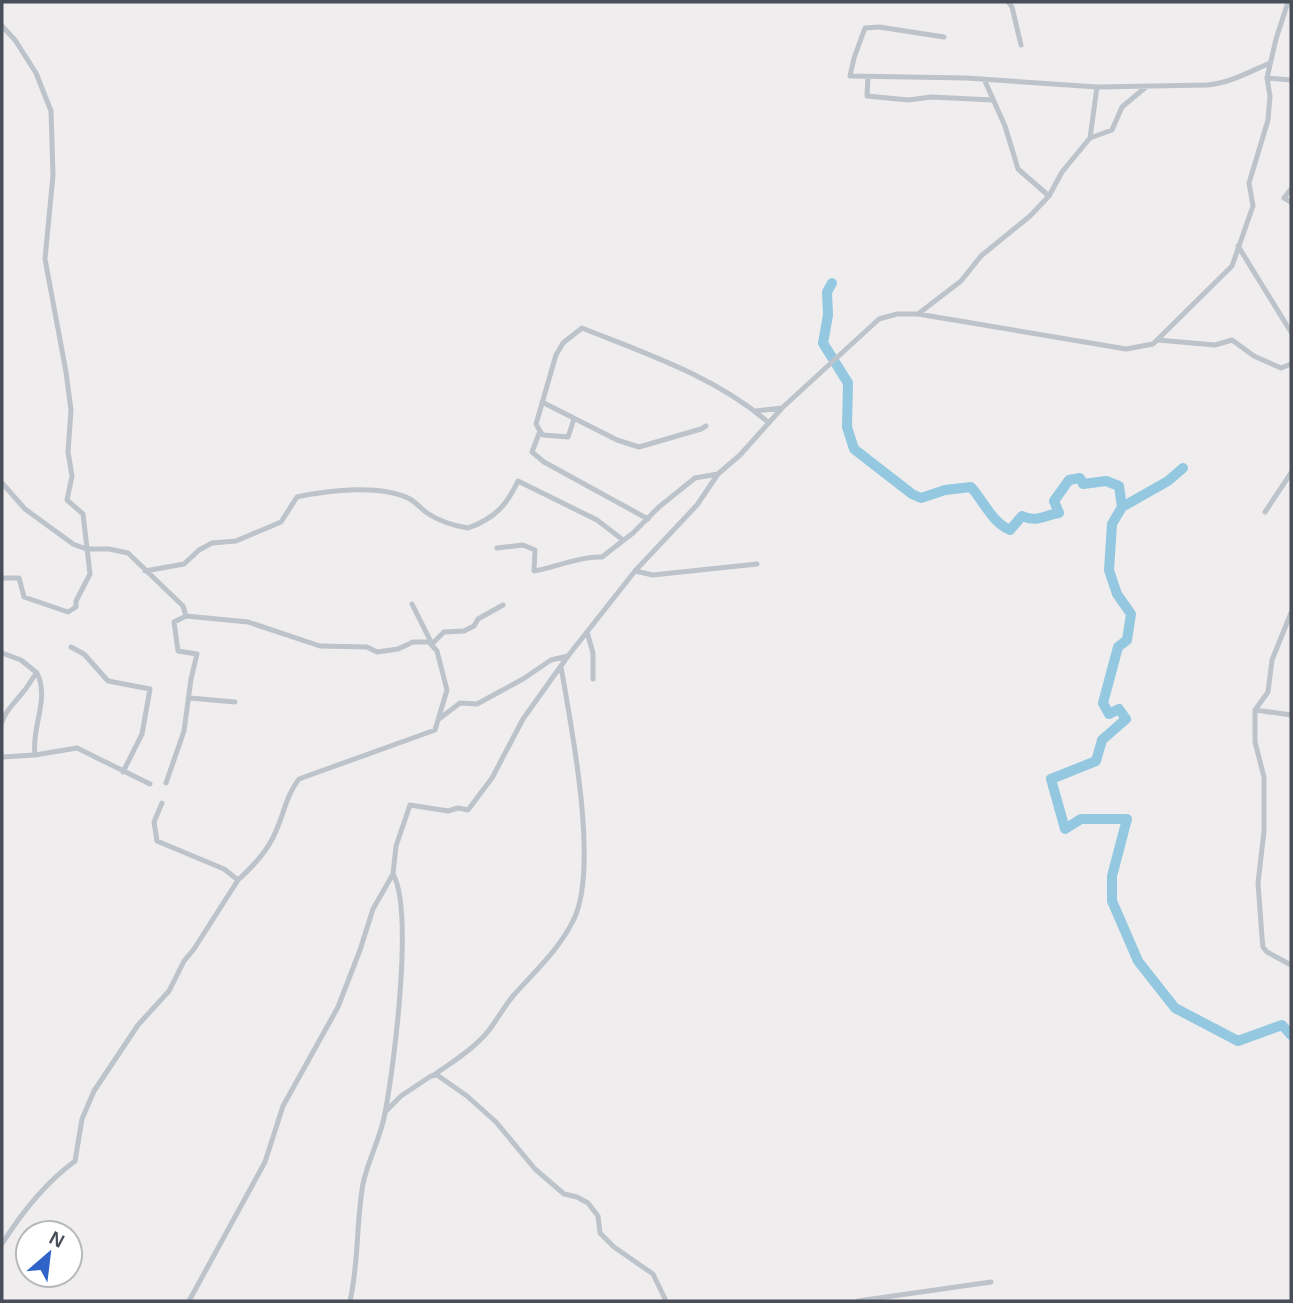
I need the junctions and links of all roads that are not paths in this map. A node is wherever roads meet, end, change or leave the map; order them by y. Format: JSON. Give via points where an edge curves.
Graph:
{"nodes":[{"id":1,"x":1008,"y":2,"type":"edge"},
{"id":2,"x":1288,"y":2,"type":"edge"},
{"id":3,"x":2,"y":26,"type":"edge"},
{"id":4,"x":944,"y":37,"type":"dead end"},
{"id":5,"x":1021,"y":45,"type":"dead end"},
{"id":6,"x":1270,"y":63,"type":"junction"},
{"id":7,"x":868,"y":77,"type":"junction"},
{"id":8,"x":1267,"y":78,"type":"junction"},
{"id":9,"x":984,"y":79,"type":"junction"},
{"id":10,"x":1291,"y":80,"type":"edge"},
{"id":11,"x":1148,"y":85,"type":"junction"},
{"id":12,"x":1097,"y":87,"type":"junction"},
{"id":13,"x":992,"y":100,"type":"junction"},
{"id":14,"x":1090,"y":138,"type":"junction"},
{"id":15,"x":1291,"y":188,"type":"edge"},
{"id":16,"x":1049,"y":196,"type":"junction"},
{"id":17,"x":1291,"y":202,"type":"edge"},
{"id":18,"x":1238,"y":246,"type":"junction"},
{"id":19,"x":918,"y":314,"type":"junction"},
{"id":20,"x":1291,"y":332,"type":"edge"},
{"id":21,"x":1158,"y":340,"type":"junction"},
{"id":22,"x":1291,"y":365,"type":"edge"},
{"id":23,"x":542,"y":402,"type":"junction"},
{"id":24,"x":782,"y":408,"type":"junction"},
{"id":25,"x":755,"y":411,"type":"junction"},
{"id":26,"x":574,"y":419,"type":"junction"},
{"id":27,"x":769,"y":423,"type":"junction"},
{"id":28,"x":706,"y":426,"type":"dead end"},
{"id":29,"x":540,"y":431,"type":"junction"},
{"id":30,"x":1291,"y":473,"type":"edge"},
{"id":31,"x":718,"y":474,"type":"junction"},
{"id":32,"x":2,"y":483,"type":"edge"},
{"id":33,"x":1265,"y":512,"type":"dead end"},
{"id":34,"x":648,"y":519,"type":"junction"},
{"id":35,"x":624,"y":540,"type":"junction"},
{"id":36,"x":497,"y":548,"type":"dead end"},
{"id":37,"x":86,"y":549,"type":"junction"},
{"id":38,"x":757,"y":564,"type":"dead end"},
{"id":39,"x":145,"y":571,"type":"junction"},
{"id":40,"x":635,"y":571,"type":"junction"},
{"id":41,"x":2,"y":578,"type":"edge"},
{"id":42,"x":412,"y":604,"type":"dead end"},
{"id":43,"x":503,"y":605,"type":"dead end"},
{"id":44,"x":1291,"y":613,"type":"edge"},
{"id":45,"x":186,"y":616,"type":"junction"},
{"id":46,"x":587,"y":632,"type":"junction"},
{"id":47,"x":432,"y":643,"type":"junction"},
{"id":48,"x":71,"y":647,"type":"dead end"},
{"id":49,"x":2,"y":653,"type":"edge"},
{"id":50,"x":569,"y":656,"type":"junction"},
{"id":51,"x":561,"y":667,"type":"junction"},
{"id":52,"x":37,"y":673,"type":"junction"},
{"id":53,"x":593,"y":679,"type":"dead end"},
{"id":54,"x":190,"y":698,"type":"junction"},
{"id":55,"x":235,"y":702,"type":"dead end"},
{"id":56,"x":1255,"y":710,"type":"junction"},
{"id":57,"x":1291,"y":715,"type":"edge"},
{"id":58,"x":2,"y":722,"type":"edge"},
{"id":59,"x":435,"y":729,"type":"junction"},
{"id":60,"x":35,"y":755,"type":"junction"},
{"id":61,"x":2,"y":757,"type":"edge"},
{"id":62,"x":123,"y":772,"type":"junction"},
{"id":63,"x":150,"y":783,"type":"dead end"},
{"id":64,"x":166,"y":783,"type":"dead end"},
{"id":65,"x":162,"y":803,"type":"dead end"},
{"id":66,"x":393,"y":874,"type":"junction"},
{"id":67,"x":238,"y":880,"type":"junction"},
{"id":68,"x":1291,"y":965,"type":"edge"},
{"id":69,"x":434,"y":1075,"type":"junction"},
{"id":70,"x":386,"y":1111,"type":"junction"},
{"id":71,"x":2,"y":1244,"type":"edge"},
{"id":72,"x":991,"y":1282,"type":"dead end"},
{"id":73,"x":189,"y":1301,"type":"edge"},
{"id":74,"x":350,"y":1301,"type":"edge"},
{"id":75,"x":666,"y":1301,"type":"edge"},
{"id":76,"x":858,"y":1301,"type":"edge"}],
"edges":[{"from":1,"to":5,"type":"street"},
{"from":2,"to":6,"type":"street"},
{"from":3,"to":37,"type":"street","via":[[36,73],[51,111],[53,175],[45,259],[71,410],[68,452],[72,476],[67,500],[83,514]]},
{"from":4,"to":7,"type":"street","via":[[865,28],[850,76]]},
{"from":6,"to":8,"type":"street"},
{"from":6,"to":11,"type":"street","via":[[1219,84]]},
{"from":7,"to":9,"type":"street"},
{"from":7,"to":13,"type":"street","via":[[867,96]]},
{"from":8,"to":10,"type":"street"},
{"from":8,"to":18,"type":"street","via":[[1268,120],[1249,183],[1253,206]]},
{"from":9,"to":12,"type":"street"},
{"from":9,"to":13,"type":"street"},
{"from":11,"to":12,"type":"street"},
{"from":11,"to":14,"type":"street","via":[[1122,107],[1112,130]]},
{"from":12,"to":14,"type":"street"},
{"from":13,"to":16,"type":"street","via":[[1006,126],[1018,169]]},
{"from":14,"to":16,"type":"street"},
{"from":15,"to":17,"type":"street","via":[[1284,198]]},
{"from":16,"to":19,"type":"street","via":[[981,256],[961,281]]},
{"from":18,"to":20,"type":"street"},
{"from":18,"to":21,"type":"street","via":[[1232,266]]},
{"from":19,"to":21,"type":"street","via":[[1126,349]]},
{"from":19,"to":24,"type":"street","via":[[879,319]]},
{"from":21,"to":22,"type":"street","via":[[1214,345],[1233,340],[1281,368]]},
{"from":23,"to":25,"type":"street","via":[[556,355],[582,328],[679,366]]},
{"from":23,"to":26,"type":"street"},
{"from":23,"to":29,"type":"street","via":[[536,424]]},
{"from":24,"to":25,"type":"street"},
{"from":24,"to":27,"type":"street"},
{"from":25,"to":27,"type":"street"},
{"from":26,"to":28,"type":"street","via":[[639,447]]},
{"from":26,"to":29,"type":"street","via":[[568,437],[543,436]]},
{"from":27,"to":31,"type":"street"},
{"from":29,"to":34,"type":"street","via":[[533,452],[544,462]]},
{"from":30,"to":33,"type":"street"},
{"from":31,"to":34,"type":"street","via":[[695,478]]},
{"from":31,"to":40,"type":"street","via":[[697,505]]},
{"from":32,"to":37,"type":"street","via":[[25,509]]},
{"from":34,"to":35,"type":"street"},
{"from":35,"to":36,"type":"street","via":[[602,557],[586,556],[534,571],[535,550],[523,545]]},
{"from":35,"to":39,"type":"street","via":[[597,520],[519,481],[497,514],[468,528],[427,513],[395,493],[328,492],[297,497],[281,522],[236,541],[212,543],[184,564]]},
{"from":37,"to":39,"type":"street","via":[[122,550]]},
{"from":37,"to":41,"type":"street","via":[[90,574],[76,607],[68,612],[23,597],[19,578]]},
{"from":38,"to":40,"type":"street","via":[[653,575]]},
{"from":39,"to":45,"type":"street","via":[[183,606]]},
{"from":40,"to":46,"type":"street"},
{"from":42,"to":47,"type":"street"},
{"from":43,"to":47,"type":"street","via":[[474,626],[444,632]]},
{"from":44,"to":56,"type":"street","via":[[1272,660],[1268,692]]},
{"from":45,"to":47,"type":"street","via":[[248,622],[320,646],[367,647],[377,652],[413,642]]},
{"from":45,"to":54,"type":"street","via":[[174,622],[178,651],[197,654]]},
{"from":46,"to":50,"type":"street"},
{"from":46,"to":53,"type":"street"},
{"from":47,"to":59,"type":"street","via":[[447,690]]},
{"from":48,"to":62,"type":"street","via":[[84,654],[108,681],[150,689],[142,734]]},
{"from":49,"to":52,"type":"street"},
{"from":50,"to":51,"type":"street"},
{"from":50,"to":59,"type":"street","via":[[551,660],[477,704],[460,704],[440,717]]},
{"from":51,"to":66,"type":"street","via":[[523,719],[492,778],[468,810],[410,805],[396,846]]},
{"from":51,"to":69,"type":"street","via":[[583,817],[582,876],[575,919],[481,1040]]},
{"from":52,"to":58,"type":"street"},
{"from":52,"to":60,"type":"street","via":[[43,686],[33,740]]},
{"from":54,"to":55,"type":"street"},
{"from":54,"to":64,"type":"street"},
{"from":56,"to":57,"type":"street"},
{"from":56,"to":68,"type":"street","via":[[1265,803],[1258,883],[1262,936],[1267,952]]},
{"from":59,"to":67,"type":"street","via":[[299,779],[290,790],[271,843]]},
{"from":60,"to":61,"type":"street"},
{"from":60,"to":62,"type":"street","via":[[77,748]]},
{"from":62,"to":63,"type":"street"},
{"from":65,"to":67,"type":"street","via":[[154,822],[157,841],[224,869]]},
{"from":66,"to":70,"type":"street","via":[[399,884],[403,935]]},
{"from":66,"to":73,"type":"street","via":[[373,909],[338,1007],[283,1106],[265,1162]]},
{"from":67,"to":71,"type":"street","via":[[169,991],[138,1025],[94,1091],[82,1119],[75,1161],[49,1180]]},
{"from":69,"to":70,"type":"street"},
{"from":69,"to":75,"type":"street","via":[[496,1122],[564,1195],[588,1203],[598,1216],[600,1233],[653,1274]]},
{"from":70,"to":74,"type":"street","via":[[363,1183]]},
{"from":72,"to":76,"type":"street"}]}
